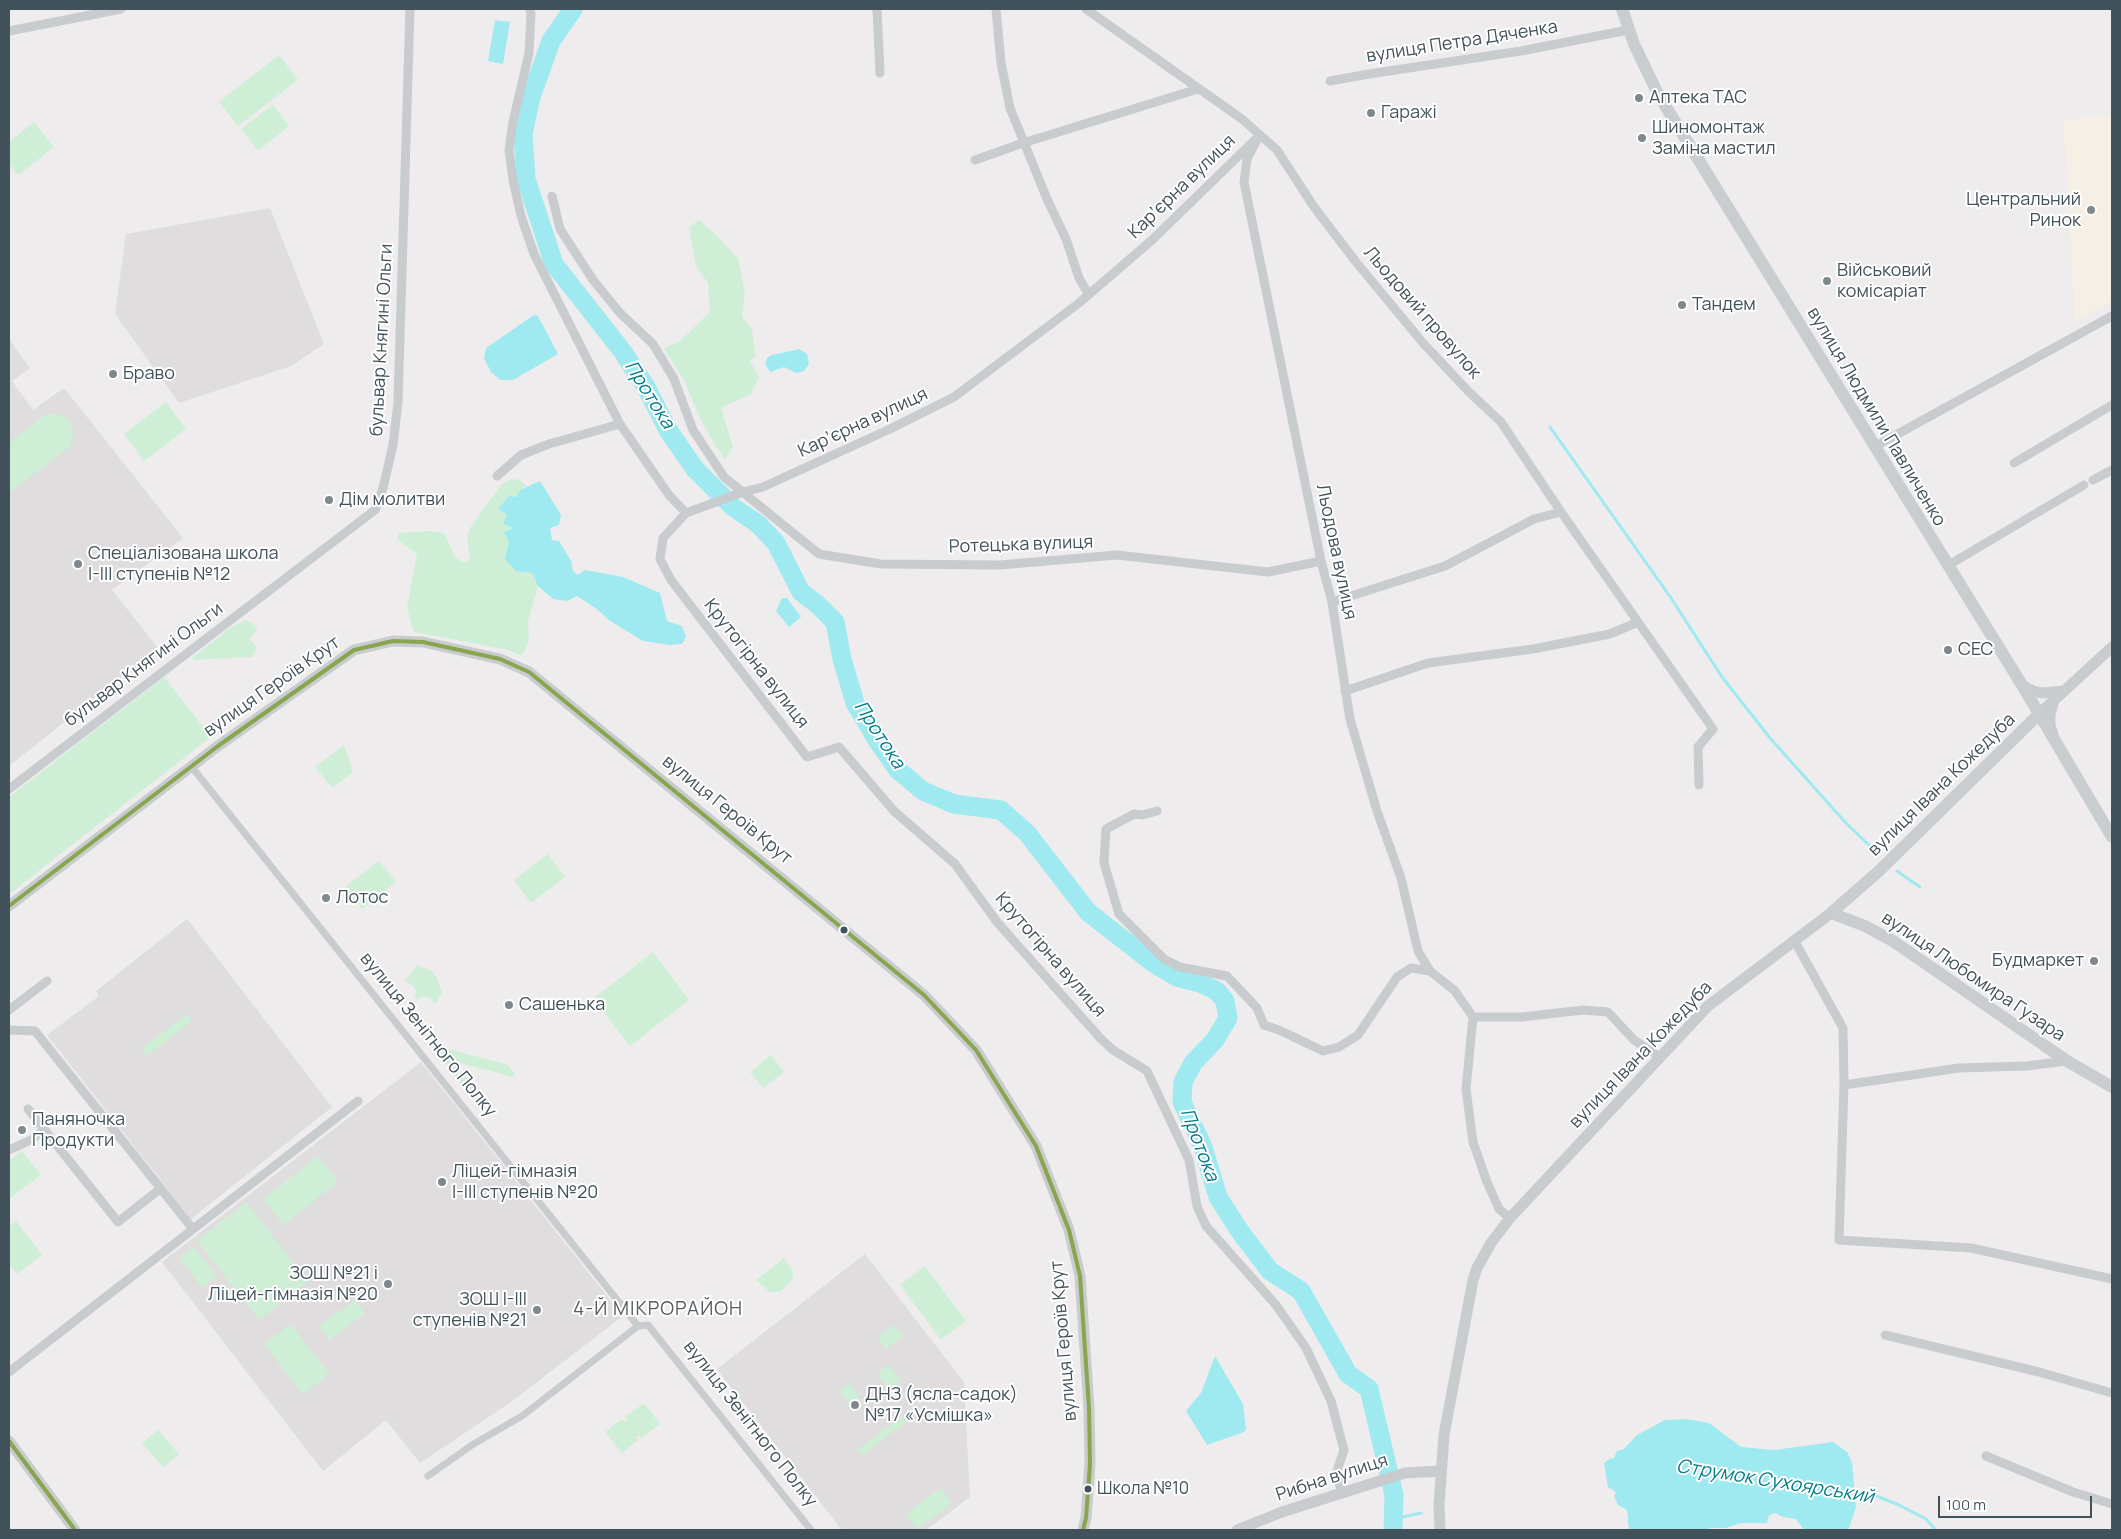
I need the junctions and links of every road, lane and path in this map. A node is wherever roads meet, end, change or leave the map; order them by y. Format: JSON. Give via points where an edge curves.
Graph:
{"nodes":[{"id":1,"x":121,"y":9,"type":"edge"},
{"id":2,"x":410,"y":9,"type":"edge"},
{"id":3,"x":530,"y":9,"type":"edge"},
{"id":4,"x":877,"y":9,"type":"edge"},
{"id":5,"x":996,"y":9,"type":"edge"},
{"id":6,"x":1086,"y":9,"type":"edge"},
{"id":7,"x":1622,"y":9,"type":"edge"},
{"id":8,"x":1628,"y":30,"type":"junction"},
{"id":9,"x":9,"y":31,"type":"edge"},
{"id":10,"x":880,"y":73,"type":"dead end"},
{"id":11,"x":1330,"y":81,"type":"dead end"},
{"id":12,"x":1198,"y":89,"type":"junction"},
{"id":13,"x":1259,"y":136,"type":"junction"},
{"id":14,"x":1023,"y":143,"type":"junction"},
{"id":15,"x":975,"y":160,"type":"dead end"},
{"id":16,"x":552,"y":196,"type":"dead end"},
{"id":17,"x":1088,"y":293,"type":"junction"},
{"id":18,"x":2112,"y":316,"type":"edge"},
{"id":19,"x":2112,"y":405,"type":"edge"},
{"id":20,"x":620,"y":424,"type":"junction"},
{"id":21,"x":1874,"y":447,"type":"junction"},
{"id":22,"x":2014,"y":463,"type":"dead end"},
{"id":23,"x":2112,"y":470,"type":"edge"},
{"id":24,"x":497,"y":476,"type":"dead end"},
{"id":25,"x":2093,"y":480,"type":"dead end"},
{"id":26,"x":2084,"y":485,"type":"dead end"},
{"id":27,"x":743,"y":492,"type":"junction"},
{"id":28,"x":1560,"y":512,"type":"junction"},
{"id":29,"x":686,"y":513,"type":"junction"},
{"id":30,"x":1320,"y":561,"type":"junction"},
{"id":31,"x":1947,"y":566,"type":"junction"},
{"id":32,"x":1332,"y":602,"type":"junction"},
{"id":33,"x":1638,"y":622,"type":"junction"},
{"id":34,"x":2112,"y":647,"type":"edge"},
{"id":35,"x":2022,"y":685,"type":"junction"},
{"id":36,"x":1345,"y":691,"type":"junction"},
{"id":37,"x":2064,"y":692,"type":"junction"},
{"id":38,"x":2028,"y":697,"type":"junction"},
{"id":39,"x":2054,"y":700,"type":"junction"},
{"id":40,"x":2038,"y":715,"type":"junction"},
{"id":41,"x":2019,"y":734,"type":"junction"},
{"id":42,"x":2054,"y":742,"type":"junction"},
{"id":43,"x":192,"y":766,"type":"junction"},
{"id":44,"x":1699,"y":785,"type":"dead end"},
{"id":45,"x":9,"y":789,"type":"edge"},
{"id":46,"x":1157,"y":811,"type":"dead end"},
{"id":47,"x":2112,"y":837,"type":"edge"},
{"id":48,"x":9,"y":906,"type":"edge"},
{"id":49,"x":1831,"y":913,"type":"junction"},
{"id":50,"x":1794,"y":940,"type":"junction"},
{"id":51,"x":1430,"y":970,"type":"junction"},
{"id":52,"x":47,"y":981,"type":"dead end"},
{"id":53,"x":9,"y":1010,"type":"edge"},
{"id":54,"x":1473,"y":1017,"type":"junction"},
{"id":55,"x":9,"y":1030,"type":"edge"},
{"id":56,"x":1660,"y":1057,"type":"junction"},
{"id":57,"x":2067,"y":1061,"type":"junction"},
{"id":58,"x":1844,"y":1085,"type":"junction"},
{"id":59,"x":2112,"y":1087,"type":"edge"},
{"id":60,"x":358,"y":1101,"type":"dead end"},
{"id":61,"x":28,"y":1109,"type":"dead end"},
{"id":62,"x":44,"y":1130,"type":"junction"},
{"id":63,"x":9,"y":1150,"type":"edge"},
{"id":64,"x":160,"y":1189,"type":"junction"},
{"id":65,"x":1510,"y":1218,"type":"junction"},
{"id":66,"x":193,"y":1229,"type":"junction"},
{"id":67,"x":2112,"y":1280,"type":"edge"},
{"id":68,"x":638,"y":1326,"type":"junction"},
{"id":69,"x":1885,"y":1336,"type":"dead end"},
{"id":70,"x":9,"y":1372,"type":"edge"},
{"id":71,"x":2112,"y":1393,"type":"edge"},
{"id":72,"x":9,"y":1441,"type":"edge"},
{"id":73,"x":1986,"y":1456,"type":"dead end"},
{"id":74,"x":1441,"y":1471,"type":"junction"},
{"id":75,"x":428,"y":1476,"type":"dead end"},
{"id":76,"x":1342,"y":1492,"type":"junction"},
{"id":77,"x":2112,"y":1504,"type":"edge"},
{"id":78,"x":75,"y":1530,"type":"edge"},
{"id":79,"x":811,"y":1530,"type":"edge"},
{"id":80,"x":1083,"y":1530,"type":"edge"},
{"id":81,"x":1237,"y":1530,"type":"edge"},
{"id":82,"x":1440,"y":1530,"type":"edge"}],
"edges":[{"from":1,"to":9,"type":"street"},
{"from":2,"to":45,"type":"street","name":"бульвар Княгині Ольги","via":[[398,402],[393,445],[375,510]]},
{"from":3,"to":20,"type":"street","via":[[529,53],[510,150],[513,180],[534,254]]},
{"from":4,"to":10,"type":"street"},
{"from":5,"to":14,"type":"street","via":[[1010,108]]},
{"from":6,"to":12,"type":"street"},
{"from":7,"to":8,"type":"main road","name":"вулиця Людмили Павличенко"},
{"from":8,"to":11,"type":"street","name":"вулиця Петра Дяченка","via":[[1521,51]]},
{"from":8,"to":21,"type":"main road","name":"вулиця Людмили Павличенко","via":[[1658,94]]},
{"from":12,"to":13,"type":"street","via":[[1242,119]]},
{"from":12,"to":14,"type":"street"},
{"from":13,"to":17,"type":"street","name":"Карʼєрна вулиця","via":[[1152,240]]},
{"from":13,"to":28,"type":"street","name":"Льодовий провулок","via":[[1277,150],[1314,207],[1423,344],[1501,422]]},
{"from":13,"to":30,"type":"street","name":"Льодова вулиця","via":[[1247,159],[1244,182]]},
{"from":14,"to":15,"type":"street"},
{"from":14,"to":17,"type":"street"},
{"from":16,"to":27,"type":"street","via":[[560,229],[620,313],[653,344],[674,379],[693,430],[724,477]]},
{"from":17,"to":27,"type":"street","name":"Карʼєрна вулиця","via":[[954,397],[763,487]]},
{"from":18,"to":21,"type":"street"},
{"from":19,"to":22,"type":"street"},
{"from":20,"to":24,"type":"street","via":[[549,444],[521,456]]},
{"from":20,"to":29,"type":"street","via":[[669,495]]},
{"from":21,"to":31,"type":"main road","name":"вулиця Людмили Павличенко"},
{"from":23,"to":25,"type":"street"},
{"from":26,"to":31,"type":"street"},
{"from":27,"to":29,"type":"street","name":"Карʼєрна вулиця"},
{"from":27,"to":30,"type":"street","name":"Ротецька вулиця","via":[[819,554],[882,564],[1000,565],[1117,555],[1268,572]]},
{"from":28,"to":32,"type":"street","via":[[1534,519],[1445,566]]},
{"from":28,"to":33,"type":"street","name":"Льодовий провулок"},
{"from":29,"to":76,"type":"street","name":"Крутогірна вулиця","via":[[663,538],[660,559],[671,580],[807,756],[839,747],[894,811],[955,864],[997,922],[1101,1039],[1146,1070],[1189,1160],[1197,1206],[1206,1226],[1281,1312],[1306,1348],[1331,1401],[1344,1450],[1336,1474]]},
{"from":30,"to":32,"type":"street","name":"Льодова вулиця"},
{"from":31,"to":35,"type":"main road","name":"вулиця Людмили Павличенко"},
{"from":32,"to":36,"type":"street","name":"Льодова вулиця"},
{"from":33,"to":36,"type":"street","via":[[1610,634],[1533,649],[1428,663]]},
{"from":33,"to":44,"type":"street","name":"Льодовий провулок","via":[[1713,730],[1698,747]]},
{"from":34,"to":37,"type":"street","name":"вулиця Івана Кожедуба"},
{"from":35,"to":37,"type":"street","via":[[2042,694]]},
{"from":35,"to":38,"type":"main road","name":"вулиця Людмили Павличенко"},
{"from":36,"to":51,"type":"street","name":"Льодова вулиця","via":[[1377,811],[1402,878],[1418,951]]},
{"from":37,"to":39,"type":"street","name":"вулиця Івана Кожедуба"},
{"from":38,"to":40,"type":"main road","name":"вулиця Людмили Павличенко"},
{"from":38,"to":41,"type":"main road","via":[[2028,710]]},
{"from":39,"to":40,"type":"street","name":"вулиця Івана Кожедуба"},
{"from":39,"to":42,"type":"street","via":[[2050,725]]},
{"from":40,"to":41,"type":"main road","name":"вулиця Івана Кожедуба"},
{"from":40,"to":42,"type":"main road","name":"вулиця Людмили Павличенко"},
{"from":41,"to":42,"type":"main road","via":[[2030,730],[2040,732]]},
{"from":41,"to":49,"type":"main road","name":"вулиця Івана Кожедуба","via":[[1879,871]]},
{"from":42,"to":47,"type":"main road","name":"вулиця Людмили Павличенко"},
{"from":43,"to":48,"type":"street","name":"вулиця Героїв Крут"},
{"from":43,"to":68,"type":"street","name":"вулиця Зенітного Полку"},
{"from":43,"to":80,"type":"street","name":"вулиця Героїв Крут","via":[[354,650],[392,641],[423,642],[500,659],[530,672],[924,995],[976,1050],[1036,1146],[1069,1230],[1080,1276],[1089,1408],[1090,1464]]},
{"from":46,"to":51,"type":"street","via":[[1134,814],[1106,829],[1104,863],[1118,914],[1164,959],[1180,967],[1227,976],[1257,1008],[1264,1025],[1323,1051],[1339,1047],[1358,1035],[1397,977],[1411,968]]},
{"from":49,"to":50,"type":"street","name":"вулиця Івана Кожедуба"},
{"from":49,"to":57,"type":"main road","name":"вулиця Любомира Гузара","via":[[1893,941]]},
{"from":50,"to":56,"type":"street","name":"вулиця Івана Кожедуба","via":[[1708,1006]]},
{"from":50,"to":58,"type":"street","via":[[1843,1028]]},
{"from":51,"to":54,"type":"street","name":"Льодова вулиця","via":[[1455,991]]},
{"from":52,"to":53,"type":"street"},
{"from":54,"to":56,"type":"street","via":[[1522,1017],[1583,1010],[1608,1012],[1634,1040]]},
{"from":54,"to":65,"type":"street","via":[[1466,1089],[1473,1142],[1500,1209]]},
{"from":55,"to":64,"type":"street","via":[[35,1031]]},
{"from":56,"to":65,"type":"street","name":"вулиця Івана Кожедуба"},
{"from":57,"to":58,"type":"street","name":"вулиця Любомира Гузара","via":[[1958,1068]]},
{"from":57,"to":59,"type":"main road","name":"вулиця Любомира Гузара"},
{"from":58,"to":67,"type":"street","via":[[1839,1240],[1971,1248]]},
{"from":60,"to":66,"type":"street"},
{"from":61,"to":62,"type":"street"},
{"from":62,"to":63,"type":"street","via":[[32,1140]]},
{"from":62,"to":64,"type":"street","via":[[118,1222]]},
{"from":64,"to":66,"type":"street"},
{"from":65,"to":74,"type":"street","name":"вулиця Івана Кожедуба","via":[[1484,1254],[1473,1280],[1444,1435]]},
{"from":66,"to":70,"type":"street"},
{"from":68,"to":75,"type":"street","via":[[522,1416]]},
{"from":68,"to":79,"type":"street","name":"вулиця Зенітного Полку","via":[[648,1325],[660,1338]]},
{"from":69,"to":71,"type":"street","via":[[2039,1372]]},
{"from":72,"to":78,"type":"street"},
{"from":73,"to":77,"type":"street","via":[[2073,1492]]},
{"from":74,"to":76,"type":"street","name":"Рибна вулиця","via":[[1406,1473]]},
{"from":74,"to":82,"type":"street","name":"вулиця Івана Кожедуба"},
{"from":76,"to":81,"type":"street","name":"Рибна вулиця"}]}
